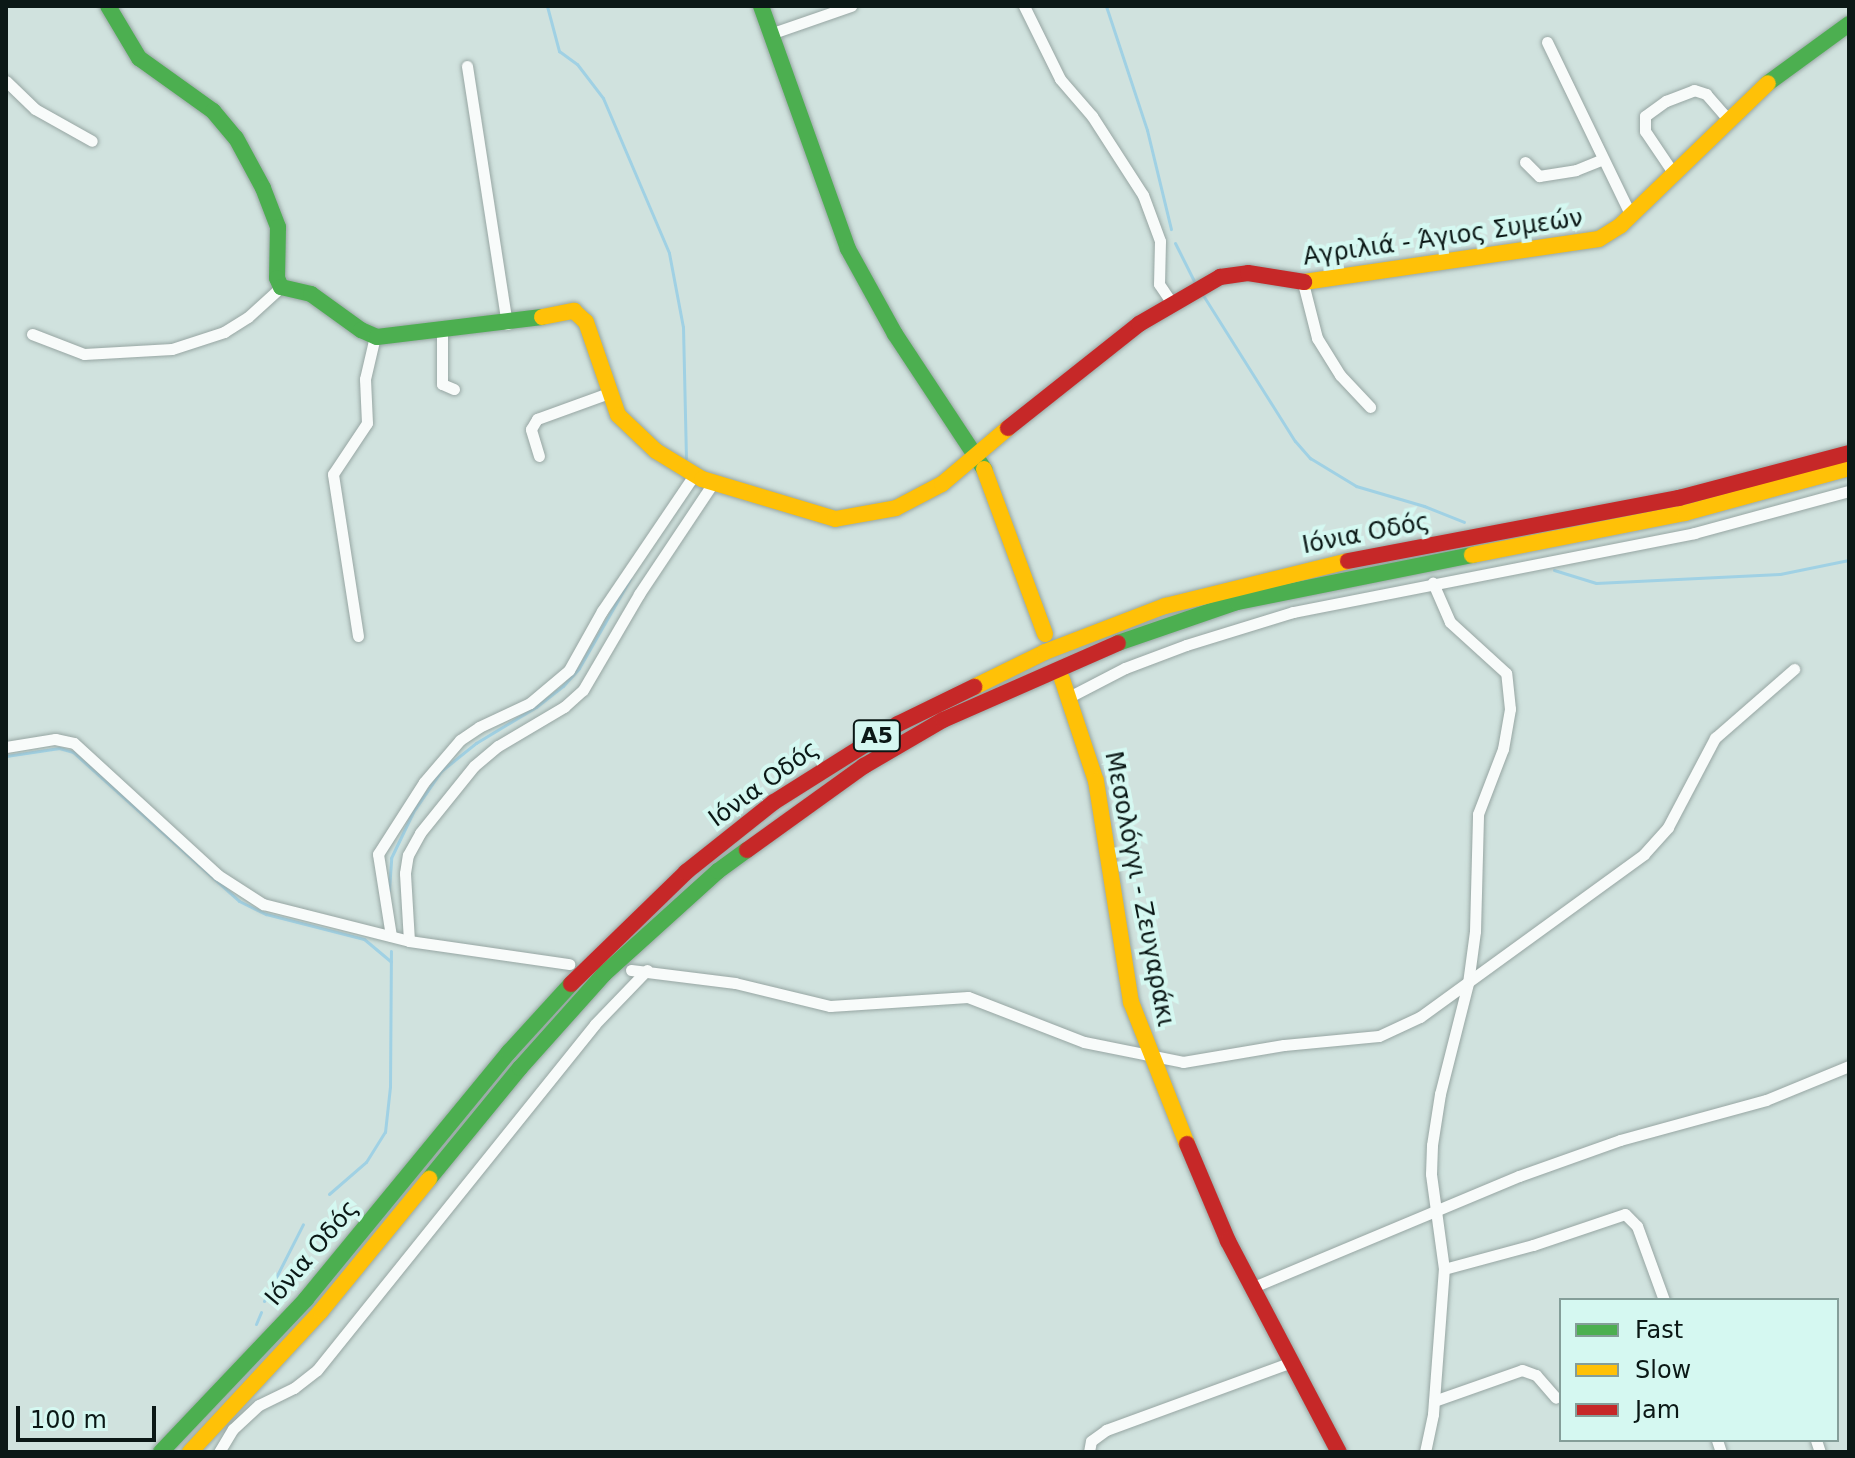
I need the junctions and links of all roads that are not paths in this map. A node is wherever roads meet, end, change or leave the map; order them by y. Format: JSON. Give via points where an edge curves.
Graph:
{"nodes":[{"id":1,"x":108,"y":6,"type":"edge"},
{"id":2,"x":761,"y":6,"type":"edge"},
{"id":3,"x":851,"y":6,"type":"edge"},
{"id":4,"x":1024,"y":6,"type":"edge"},
{"id":5,"x":1849,"y":24,"type":"edge"},
{"id":6,"x":770,"y":34,"type":"junction"},
{"id":7,"x":1547,"y":42,"type":"dead end"},
{"id":8,"x":467,"y":66,"type":"dead end"},
{"id":9,"x":6,"y":81,"type":"edge"},
{"id":10,"x":1728,"y":119,"type":"junction"},
{"id":11,"x":92,"y":141,"type":"dead end"},
{"id":12,"x":1603,"y":159,"type":"junction"},
{"id":13,"x":1525,"y":162,"type":"dead end"},
{"id":14,"x":1674,"y":174,"type":"junction"},
{"id":15,"x":1631,"y":216,"type":"junction"},
{"id":16,"x":1303,"y":283,"type":"junction"},
{"id":17,"x":281,"y":287,"type":"junction"},
{"id":18,"x":1173,"y":301,"type":"junction"},
{"id":19,"x":507,"y":324,"type":"junction"},
{"id":20,"x":442,"y":330,"type":"junction"},
{"id":21,"x":32,"y":334,"type":"dead end"},
{"id":22,"x":375,"y":336,"type":"junction"},
{"id":23,"x":454,"y":389,"type":"dead end"},
{"id":24,"x":609,"y":393,"type":"junction"},
{"id":25,"x":1370,"y":407,"type":"dead end"},
{"id":26,"x":1849,"y":453,"type":"edge"},
{"id":27,"x":539,"y":456,"type":"dead end"},
{"id":28,"x":977,"y":456,"type":"junction"},
{"id":29,"x":1849,"y":468,"type":"edge"},
{"id":30,"x":694,"y":475,"type":"junction"},
{"id":31,"x":713,"y":483,"type":"junction"},
{"id":32,"x":1849,"y":491,"type":"edge"},
{"id":33,"x":1433,"y":583,"type":"junction"},
{"id":34,"x":1045,"y":634,"type":"dead end"},
{"id":35,"x":358,"y":636,"type":"dead end"},
{"id":36,"x":1794,"y":669,"type":"dead end"},
{"id":37,"x":1062,"y":679,"type":"dead end"},
{"id":38,"x":1069,"y":697,"type":"junction"},
{"id":39,"x":6,"y":747,"type":"edge"},
{"id":40,"x":391,"y":936,"type":"junction"},
{"id":41,"x":409,"y":941,"type":"junction"},
{"id":42,"x":569,"y":964,"type":"dead end"},
{"id":43,"x":631,"y":970,"type":"dead end"},
{"id":44,"x":647,"y":970,"type":"junction"},
{"id":45,"x":1468,"y":983,"type":"junction"},
{"id":46,"x":1150,"y":1058,"type":"junction"},
{"id":47,"x":1849,"y":1066,"type":"edge"},
{"id":48,"x":1438,"y":1212,"type":"junction"},
{"id":49,"x":1444,"y":1269,"type":"junction"},
{"id":50,"x":1251,"y":1288,"type":"junction"},
{"id":51,"x":1663,"y":1298,"type":"edge"},
{"id":52,"x":1292,"y":1362,"type":"junction"},
{"id":53,"x":1556,"y":1398,"type":"dead end"},
{"id":54,"x":1434,"y":1401,"type":"junction"},
{"id":55,"x":161,"y":1452,"type":"edge"},
{"id":56,"x":190,"y":1452,"type":"edge"},
{"id":57,"x":219,"y":1452,"type":"edge"},
{"id":58,"x":1089,"y":1452,"type":"edge"},
{"id":59,"x":1339,"y":1452,"type":"edge"},
{"id":60,"x":1425,"y":1452,"type":"edge"}],
"edges":[{"from":1,"to":17,"type":"main road","via":[[139,58],[213,111],[236,138],[278,227]]},
{"from":2,"to":6,"type":"main road"},
{"from":3,"to":6,"type":"street"},
{"from":4,"to":18,"type":"street","via":[[1060,79],[1092,116],[1143,195],[1160,241],[1159,284]]},
{"from":5,"to":10,"type":"main road","name":"Αγριλιά - Άγιος Συμεών","via":[[1792,63]]},
{"from":6,"to":28,"type":"main road","via":[[858,270]]},
{"from":7,"to":12,"type":"street"},
{"from":8,"to":19,"type":"street"},
{"from":9,"to":11,"type":"street","via":[[35,109]]},
{"from":10,"to":14,"type":"main road","name":"Αγριλιά - Άγιος Συμεών"},
{"from":10,"to":14,"type":"street","via":[[1706,94],[1694,90],[1645,116],[1645,131]]},
{"from":12,"to":13,"type":"street","via":[[1539,176]]},
{"from":12,"to":15,"type":"street"},
{"from":14,"to":15,"type":"main road","name":"Αγριλιά - Άγιος Συμεών"},
{"from":15,"to":16,"type":"main road","name":"Αγριλιά - Άγιος Συμεών","via":[[1585,243]]},
{"from":16,"to":18,"type":"main road","name":"Αγριλιά - Άγιος Συμεών","via":[[1241,272]]},
{"from":16,"to":25,"type":"street","via":[[1317,338],[1340,375]]},
{"from":17,"to":21,"type":"street","via":[[224,332],[172,349],[84,354]]},
{"from":17,"to":22,"type":"main road","via":[[316,297]]},
{"from":18,"to":28,"type":"main road","name":"Αγριλιά - Άγιος Συμεών","via":[[1075,373]]},
{"from":19,"to":20,"type":"main road"},
{"from":19,"to":24,"type":"main road","name":"Αγριλιά - Άγιος Συμεών","via":[[564,311],[580,314]]},
{"from":20,"to":22,"type":"main road"},
{"from":20,"to":23,"type":"street","via":[[442,384]]},
{"from":22,"to":35,"type":"street","via":[[366,370],[367,423],[333,474]]},
{"from":24,"to":27,"type":"street","via":[[537,419],[531,429]]},
{"from":24,"to":30,"type":"main road","name":"Αγριλιά - Άγιος Συμεών","via":[[618,415],[635,433]]},
{"from":26,"to":55,"type":"main road","name":"Ιόνια Οδός","number":"Α5","via":[[1679,498],[1329,564],[1187,599],[1022,662],[887,730],[774,802],[686,872],[598,954],[517,1043],[306,1299]]},
{"from":28,"to":31,"type":"main road","name":"Αγριλιά - Άγιος Συμεών","via":[[909,503],[849,518],[824,518]]},
{"from":28,"to":34,"type":"main road","via":[[998,499]]},
{"from":29,"to":56,"type":"main road","name":"Ιόνια Οδός","number":"Α5","via":[[1685,513],[1237,602],[1051,669],[965,709],[864,766],[718,871],[604,974],[321,1311]]},
{"from":30,"to":31,"type":"main road","name":"Αγριλιά - Άγιος Συμεών"},
{"from":30,"to":40,"type":"street","via":[[602,611],[569,670],[530,703],[460,740],[424,782],[377,857]]},
{"from":31,"to":41,"type":"street","via":[[583,690],[474,766],[420,833],[405,873]]},
{"from":32,"to":33,"type":"street","via":[[1708,530]]},
{"from":33,"to":38,"type":"street","via":[[1236,629],[1125,668]]},
{"from":33,"to":45,"type":"street","via":[[1450,622],[1498,664],[1509,681],[1503,749],[1478,814]]},
{"from":36,"to":45,"type":"street","via":[[1715,738],[1668,827],[1644,854]]},
{"from":37,"to":38,"type":"main road","name":"Μεσολόγγι - Ζευγαράκι"},
{"from":38,"to":46,"type":"main road","name":"Μεσολόγγι - Ζευγαράκι","via":[[1098,793],[1121,952]]},
{"from":39,"to":40,"type":"street","via":[[55,739],[74,743],[239,891],[277,909]]},
{"from":40,"to":41,"type":"street"},
{"from":41,"to":42,"type":"street"},
{"from":43,"to":44,"type":"street"},
{"from":44,"to":46,"type":"street","via":[[735,983],[830,1006],[968,997],[1057,1033]]},
{"from":44,"to":57,"type":"street","via":[[595,1024],[317,1370],[259,1405],[233,1429]]},
{"from":45,"to":46,"type":"street","via":[[1409,1023],[1379,1036],[1274,1046],[1192,1062]]},
{"from":45,"to":48,"type":"street","via":[[1432,1145]]},
{"from":46,"to":50,"type":"main road","name":"Μεσολόγγι - Ζευγαράκι"},
{"from":47,"to":48,"type":"street","via":[[1766,1100],[1620,1140],[1532,1171]]},
{"from":48,"to":49,"type":"street"},
{"from":48,"to":50,"type":"street"},
{"from":49,"to":51,"type":"street","via":[[1625,1214],[1637,1226]]},
{"from":49,"to":54,"type":"street"},
{"from":50,"to":52,"type":"main road","name":"Μεσολόγγι - Ζευγαράκι"},
{"from":52,"to":58,"type":"street","via":[[1106,1430],[1091,1441]]},
{"from":52,"to":59,"type":"main road","name":"Μεσολόγγι - Ζευγαράκι"},
{"from":53,"to":54,"type":"street","via":[[1536,1375],[1522,1370]]},
{"from":54,"to":60,"type":"street"}]}
